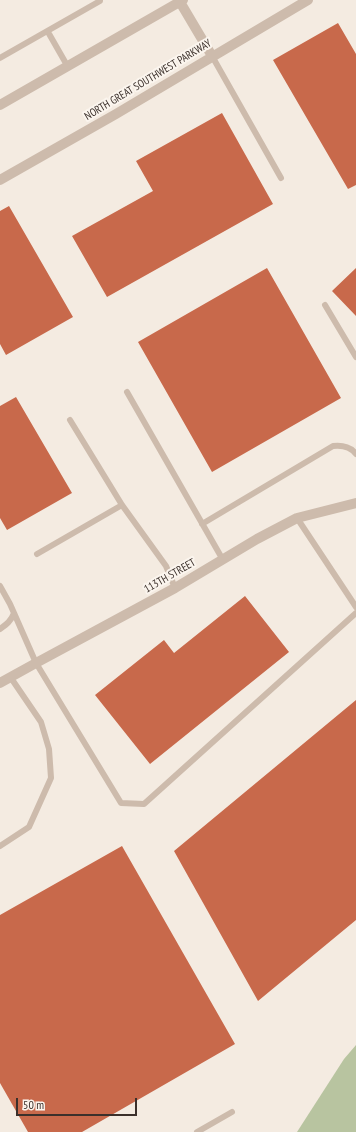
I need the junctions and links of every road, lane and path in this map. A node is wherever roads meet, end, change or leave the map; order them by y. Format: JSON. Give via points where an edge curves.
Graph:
{"nodes":[{"id":1,"x":100,"y":0,"type":"edge"},
{"id":2,"x":308,"y":0,"type":"edge"},
{"id":3,"x":176,"y":2,"type":"edge"},
{"id":4,"x":48,"y":32,"type":"junction"},
{"id":5,"x":212,"y":56,"type":"junction"},
{"id":6,"x":0,"y":58,"type":"edge"},
{"id":7,"x":68,"y":67,"type":"junction"},
{"id":8,"x":0,"y":105,"type":"edge"},
{"id":9,"x":281,"y":178,"type":"dead end"},
{"id":10,"x":0,"y":180,"type":"edge"},
{"id":11,"x":325,"y":305,"type":"dead end"},
{"id":12,"x":356,"y":357,"type":"edge"},
{"id":13,"x":127,"y":392,"type":"dead end"},
{"id":14,"x":70,"y":420,"type":"dead end"},
{"id":15,"x":356,"y":454,"type":"edge"},
{"id":16,"x":356,"y":503,"type":"edge"},
{"id":17,"x":122,"y":506,"type":"junction"},
{"id":18,"x":297,"y":518,"type":"junction"},
{"id":19,"x":202,"y":524,"type":"junction"},
{"id":20,"x":37,"y":554,"type":"dead end"},
{"id":21,"x":223,"y":560,"type":"junction"},
{"id":22,"x":0,"y":586,"type":"edge"},
{"id":23,"x":175,"y":588,"type":"junction"},
{"id":24,"x":356,"y":606,"type":"edge"},
{"id":25,"x":356,"y":613,"type":"edge"},
{"id":26,"x":14,"y":614,"type":"junction"},
{"id":27,"x":0,"y":629,"type":"edge"},
{"id":28,"x":36,"y":663,"type":"junction"},
{"id":29,"x":11,"y":678,"type":"junction"},
{"id":30,"x":0,"y":684,"type":"edge"},
{"id":31,"x":0,"y":846,"type":"edge"},
{"id":32,"x":232,"y":1112,"type":"dead end"},
{"id":33,"x":197,"y":1132,"type":"edge"}],
"edges":[{"from":1,"to":4,"type":"lane"},
{"from":2,"to":5,"type":"street","name":"NORTH GREAT SOUTHWEST PARKWAY"},
{"from":3,"to":5,"type":"street"},
{"from":3,"to":7,"type":"street"},
{"from":4,"to":6,"type":"lane"},
{"from":4,"to":7,"type":"lane"},
{"from":5,"to":9,"type":"lane"},
{"from":5,"to":10,"type":"street","name":"NORTH GREAT SOUTHWEST PARKWAY"},
{"from":7,"to":8,"type":"street"},
{"from":11,"to":12,"type":"lane"},
{"from":13,"to":19,"type":"lane"},
{"from":14,"to":17,"type":"lane"},
{"from":15,"to":19,"type":"lane","via":[[342,445],[333,446]]},
{"from":16,"to":18,"type":"street","name":"113TH STREET"},
{"from":17,"to":20,"type":"lane"},
{"from":17,"to":23,"type":"lane","via":[[166,566]]},
{"from":18,"to":21,"type":"street","name":"113TH STREET"},
{"from":18,"to":24,"type":"lane"},
{"from":19,"to":21,"type":"lane"},
{"from":21,"to":23,"type":"street","name":"113TH STREET"},
{"from":22,"to":26,"type":"lane"},
{"from":23,"to":28,"type":"street","name":"113TH STREET"},
{"from":25,"to":28,"type":"lane","via":[[144,804],[121,803]]},
{"from":26,"to":27,"type":"lane","via":[[8,624]]},
{"from":26,"to":28,"type":"lane"},
{"from":28,"to":29,"type":"street","name":"113TH STREET"},
{"from":29,"to":30,"type":"street","name":"113TH STREET"},
{"from":29,"to":31,"type":"lane","via":[[41,722],[49,749],[51,778],[28,827]]},
{"from":32,"to":33,"type":"lane"}]}
